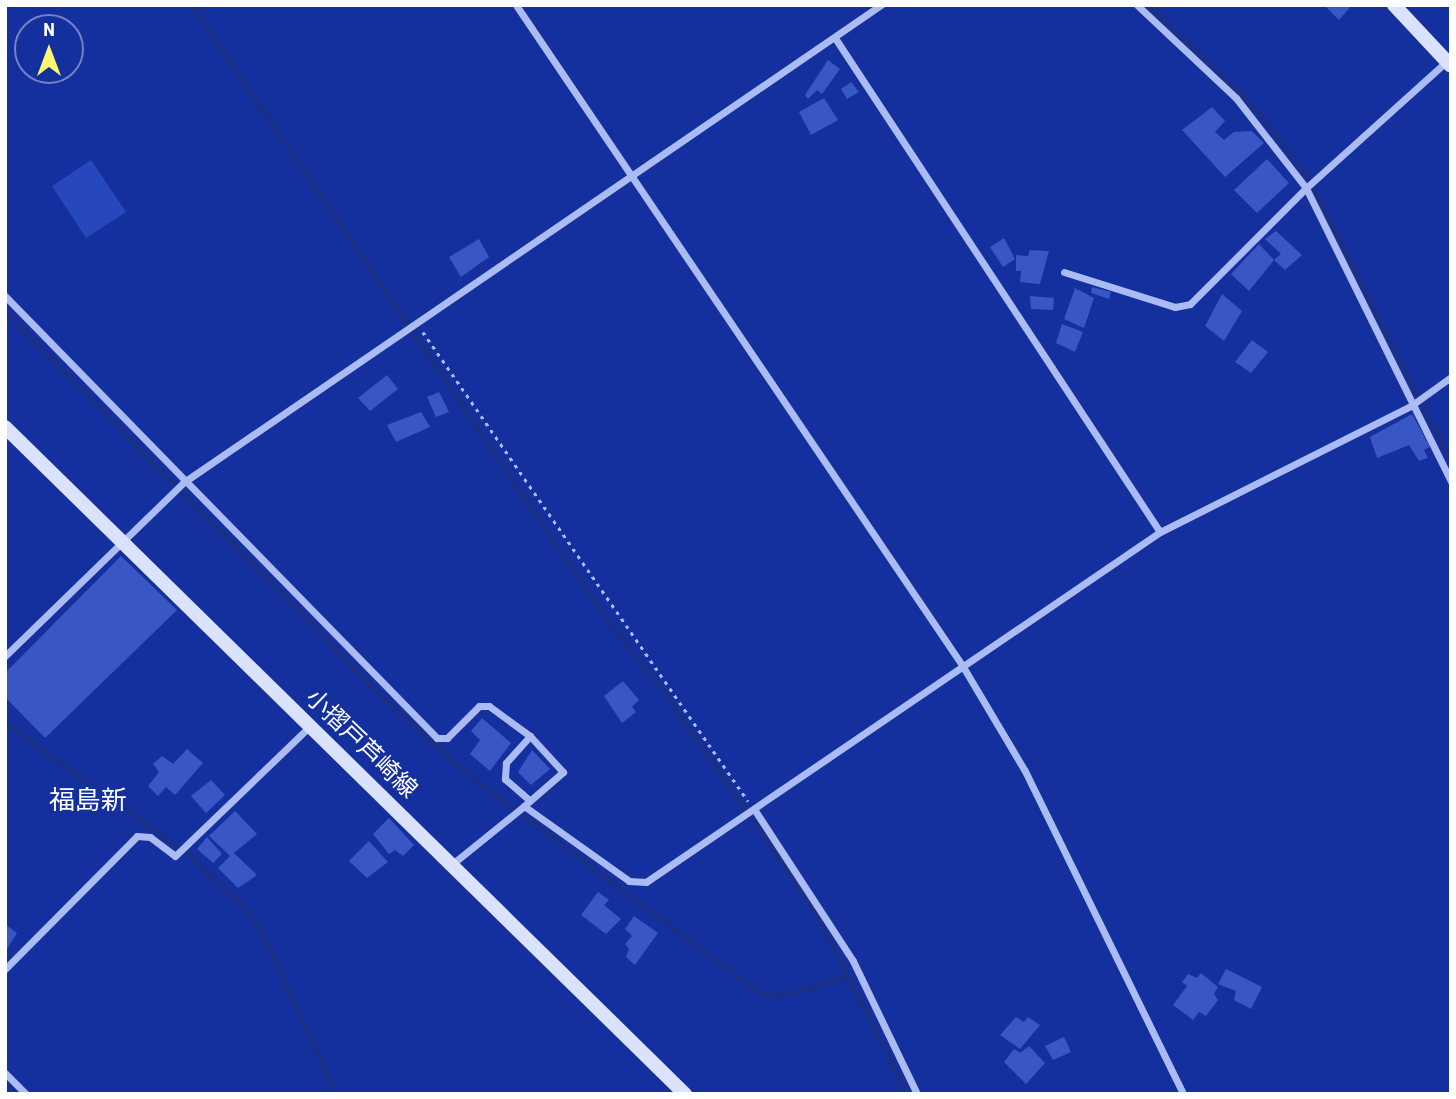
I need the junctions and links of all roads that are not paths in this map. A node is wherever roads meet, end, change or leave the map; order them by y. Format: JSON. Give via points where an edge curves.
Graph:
{"nodes":[{"id":1,"x":516,"y":5,"type":"edge"},
{"id":2,"x":881,"y":5,"type":"edge"},
{"id":3,"x":1137,"y":5,"type":"edge"},
{"id":4,"x":1394,"y":5,"type":"edge"},
{"id":5,"x":835,"y":38,"type":"junction"},
{"id":6,"x":1449,"y":64,"type":"edge"},
{"id":7,"x":628,"y":176,"type":"junction"},
{"id":8,"x":1306,"y":188,"type":"junction"},
{"id":9,"x":1064,"y":272,"type":"dead end"},
{"id":10,"x":5,"y":296,"type":"edge"},
{"id":11,"x":1451,"y":377,"type":"edge"},
{"id":12,"x":1412,"y":405,"type":"junction"},
{"id":13,"x":5,"y":427,"type":"edge"},
{"id":14,"x":184,"y":482,"type":"junction"},
{"id":15,"x":1451,"y":482,"type":"edge"},
{"id":16,"x":1160,"y":532,"type":"junction"},
{"id":17,"x":121,"y":542,"type":"junction"},
{"id":18,"x":5,"y":656,"type":"edge"},
{"id":19,"x":962,"y":665,"type":"junction"},
{"id":20,"x":310,"y":726,"type":"junction"},
{"id":21,"x":530,"y":736,"type":"junction"},
{"id":22,"x":527,"y":803,"type":"junction"},
{"id":23,"x":754,"y":809,"type":"junction"},
{"id":24,"x":452,"y":865,"type":"junction"},
{"id":25,"x":5,"y":969,"type":"edge"},
{"id":26,"x":5,"y":1073,"type":"edge"},
{"id":27,"x":26,"y":1094,"type":"edge"},
{"id":28,"x":685,"y":1094,"type":"edge"},
{"id":29,"x":917,"y":1094,"type":"edge"},
{"id":30,"x":1183,"y":1094,"type":"edge"}],
"edges":[{"from":1,"to":7,"type":"street"},
{"from":2,"to":5,"type":"street"},
{"from":3,"to":8,"type":"street","via":[[1236,98]]},
{"from":4,"to":6,"type":"main road"},
{"from":5,"to":7,"type":"street"},
{"from":5,"to":16,"type":"street"},
{"from":6,"to":8,"type":"street"},
{"from":7,"to":14,"type":"street"},
{"from":7,"to":19,"type":"street"},
{"from":8,"to":9,"type":"street","via":[[1190,303],[1175,307]]},
{"from":8,"to":12,"type":"street"},
{"from":10,"to":14,"type":"street"},
{"from":11,"to":12,"type":"street"},
{"from":12,"to":15,"type":"street"},
{"from":12,"to":16,"type":"street"},
{"from":13,"to":17,"type":"main road","name":"小摺戸芦崎線"},
{"from":14,"to":17,"type":"street"},
{"from":14,"to":21,"type":"street","via":[[437,738],[447,738],[479,706],[489,706]]},
{"from":16,"to":19,"type":"street"},
{"from":17,"to":18,"type":"street"},
{"from":17,"to":20,"type":"main road","name":"小摺戸芦崎線"},
{"from":19,"to":23,"type":"street"},
{"from":19,"to":30,"type":"street","via":[[1025,771]]},
{"from":20,"to":24,"type":"main road","name":"小摺戸芦崎線"},
{"from":20,"to":25,"type":"street","via":[[175,856],[150,837],[137,836]]},
{"from":21,"to":22,"type":"street","via":[[506,763],[505,779]]},
{"from":21,"to":22,"type":"street","via":[[563,772]]},
{"from":22,"to":23,"type":"street","via":[[629,881],[646,882]]},
{"from":22,"to":24,"type":"street"},
{"from":23,"to":29,"type":"street","via":[[853,961]]},
{"from":24,"to":28,"type":"main road","name":"小摺戸芦崎線"},
{"from":26,"to":27,"type":"street"}]}
